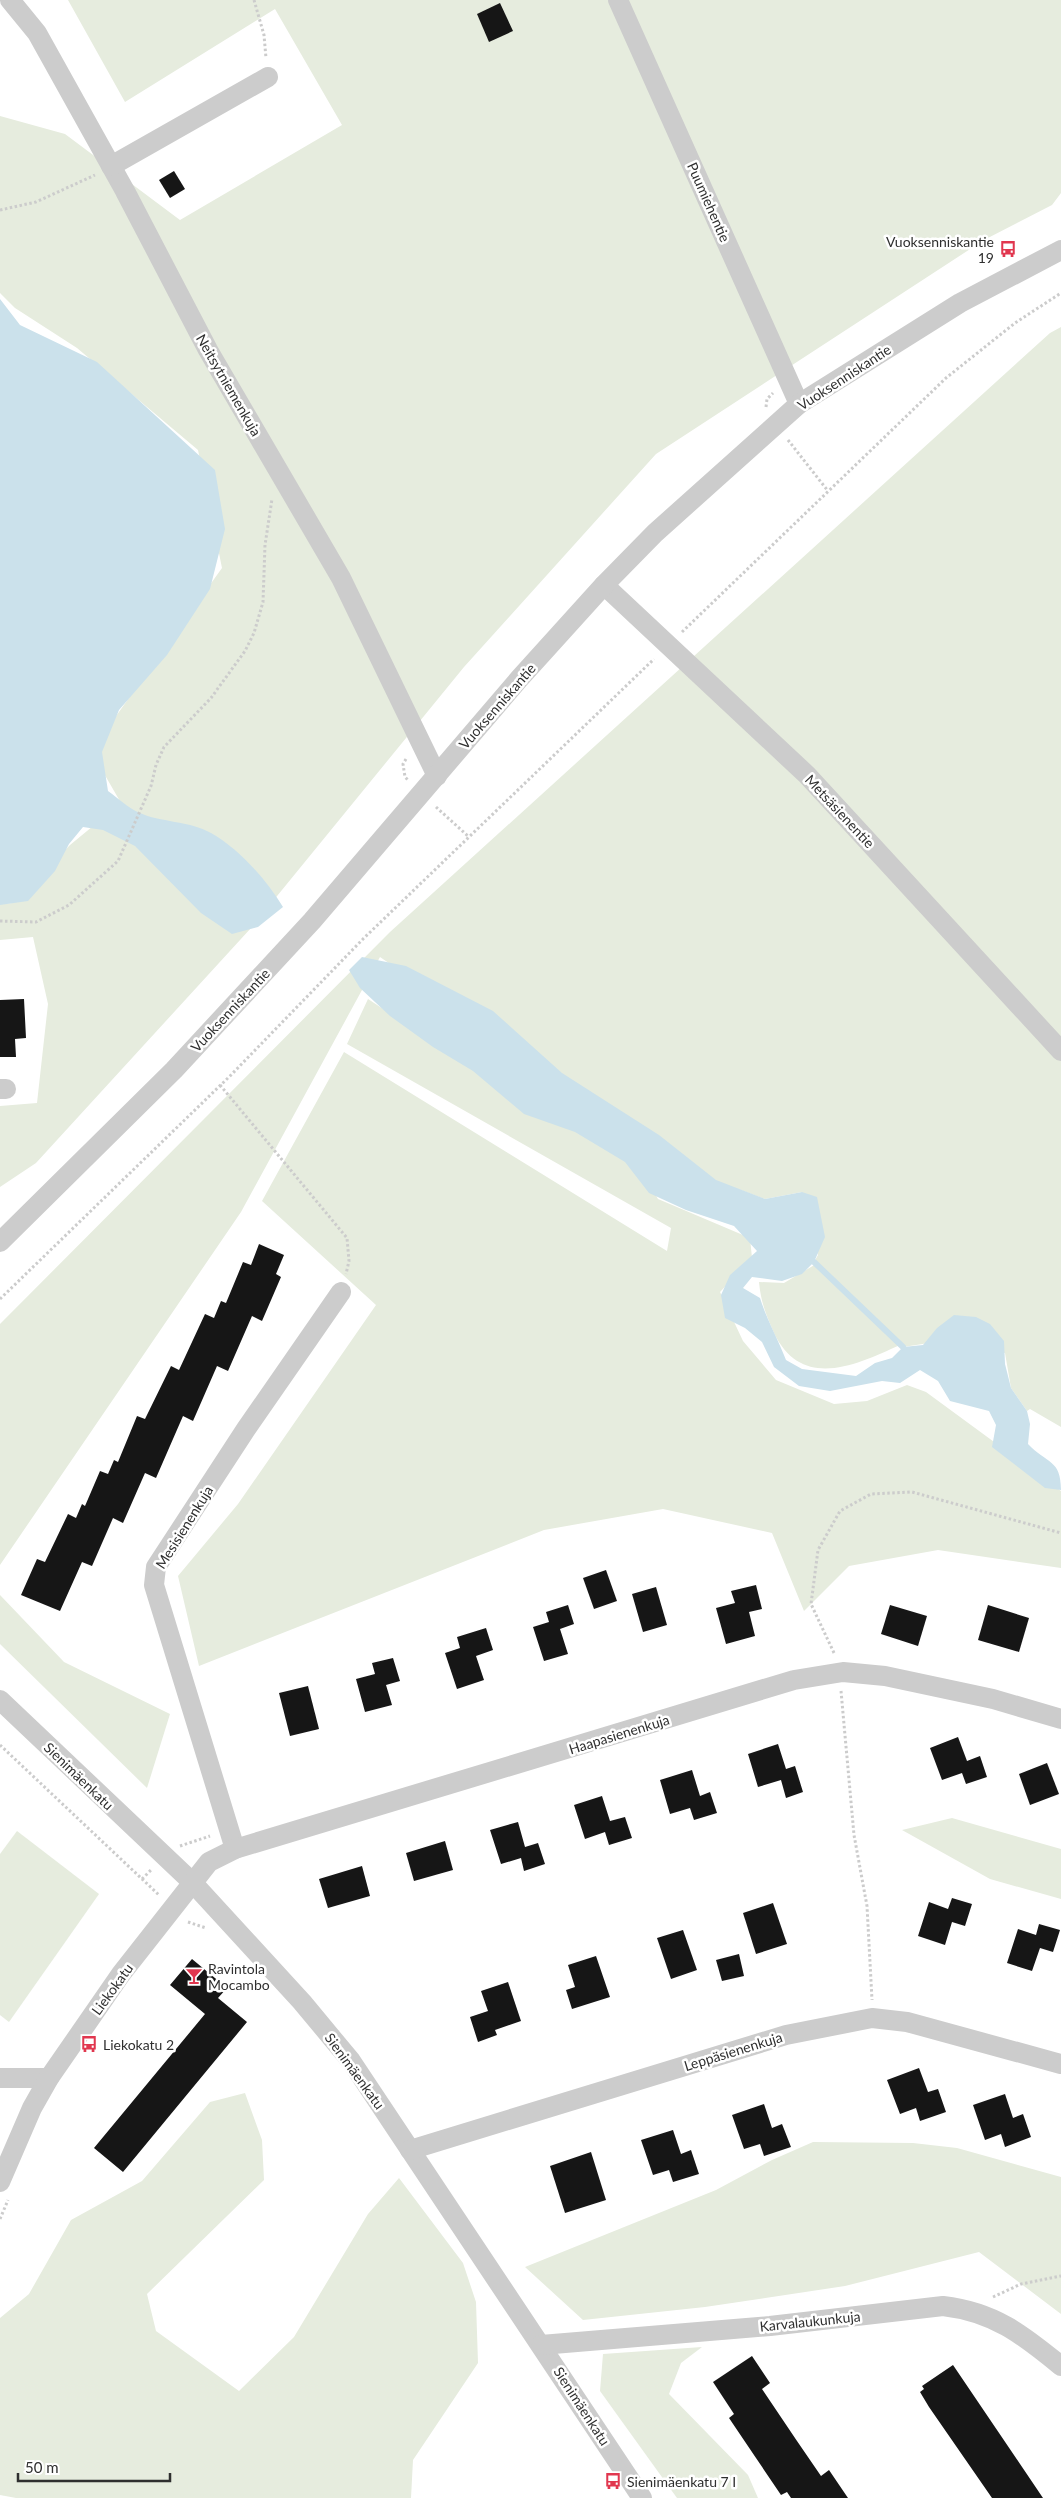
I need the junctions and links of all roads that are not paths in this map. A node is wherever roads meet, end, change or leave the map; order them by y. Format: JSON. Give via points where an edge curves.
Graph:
{"nodes":[{"id":1,"x":10,"y":0,"type":"edge"},
{"id":2,"x":618,"y":0,"type":"edge"},
{"id":3,"x":268,"y":77,"type":"road end"},
{"id":4,"x":111,"y":166,"type":"junction"},
{"id":5,"x":1061,"y":250,"type":"edge"},
{"id":6,"x":799,"y":404,"type":"junction"},
{"id":7,"x":604,"y":585,"type":"junction"},
{"id":8,"x":437,"y":776,"type":"junction"},
{"id":9,"x":1061,"y":1051,"type":"edge"},
{"id":10,"x":0,"y":1242,"type":"edge"},
{"id":11,"x":341,"y":1292,"type":"road end"},
{"id":12,"x":0,"y":1700,"type":"edge"},
{"id":13,"x":1061,"y":1719,"type":"edge"},
{"id":14,"x":235,"y":1849,"type":"junction"},
{"id":15,"x":192,"y":1882,"type":"junction"},
{"id":16,"x":1061,"y":2064,"type":"edge"},
{"id":17,"x":0,"y":2078,"type":"edge"},
{"id":18,"x":49,"y":2078,"type":"junction"},
{"id":19,"x":410,"y":2150,"type":"junction"},
{"id":20,"x":0,"y":2182,"type":"edge"},
{"id":21,"x":542,"y":2345,"type":"junction"},
{"id":22,"x":1061,"y":2366,"type":"edge"},
{"id":23,"x":642,"y":2498,"type":"edge"}],
"edges":[{"from":1,"to":4,"type":"street","name":"Neitsytniemenkuja","via":[[37,33]]},
{"from":2,"to":6,"type":"street","name":"Puumiehentie"},
{"from":3,"to":4,"type":"street"},
{"from":4,"to":8,"type":"street","name":"Neitsytniemenkuja","via":[[208,350],[341,578]]},
{"from":5,"to":6,"type":"street","name":"Vuoksenniskantie","via":[[960,303]]},
{"from":6,"to":7,"type":"street","name":"Vuoksenniskantie","via":[[655,533]]},
{"from":7,"to":8,"type":"street","name":"Vuoksenniskantie"},
{"from":7,"to":9,"type":"street","name":"Metsäsienentie","via":[[807,775]]},
{"from":8,"to":10,"type":"street","name":"Vuoksenniskantie","via":[[312,921],[174,1070]]},
{"from":11,"to":14,"type":"street","name":"Mesisienenkuja","via":[[156,1567],[154,1585]]},
{"from":12,"to":15,"type":"street","name":"Sienimäenkatu"},
{"from":13,"to":14,"type":"street","name":"Haapasienenkuja","via":[[885,1676],[841,1672],[794,1680]]},
{"from":14,"to":15,"type":"street","name":"Haapasienenkuja","via":[[209,1862]]},
{"from":15,"to":18,"type":"street","name":"Liekokatu","via":[[121,1974]]},
{"from":15,"to":19,"type":"street","name":"Sienimäenkatu","via":[[302,2002],[351,2061]]},
{"from":16,"to":19,"type":"street","name":"Leppäsienenkuja","via":[[907,2022],[872,2018],[786,2035]]},
{"from":17,"to":18,"type":"street"},
{"from":18,"to":20,"type":"street","name":"Liekokatu","via":[[32,2108]]},
{"from":19,"to":21,"type":"street","name":"Sienimäenkatu"},
{"from":21,"to":22,"type":"street","name":"Karvalaukunkuja","via":[[770,2326],[943,2306],[967,2309],[997,2320],[1025,2336]]},
{"from":21,"to":23,"type":"street","name":"Sienimäenkatu"}]}
